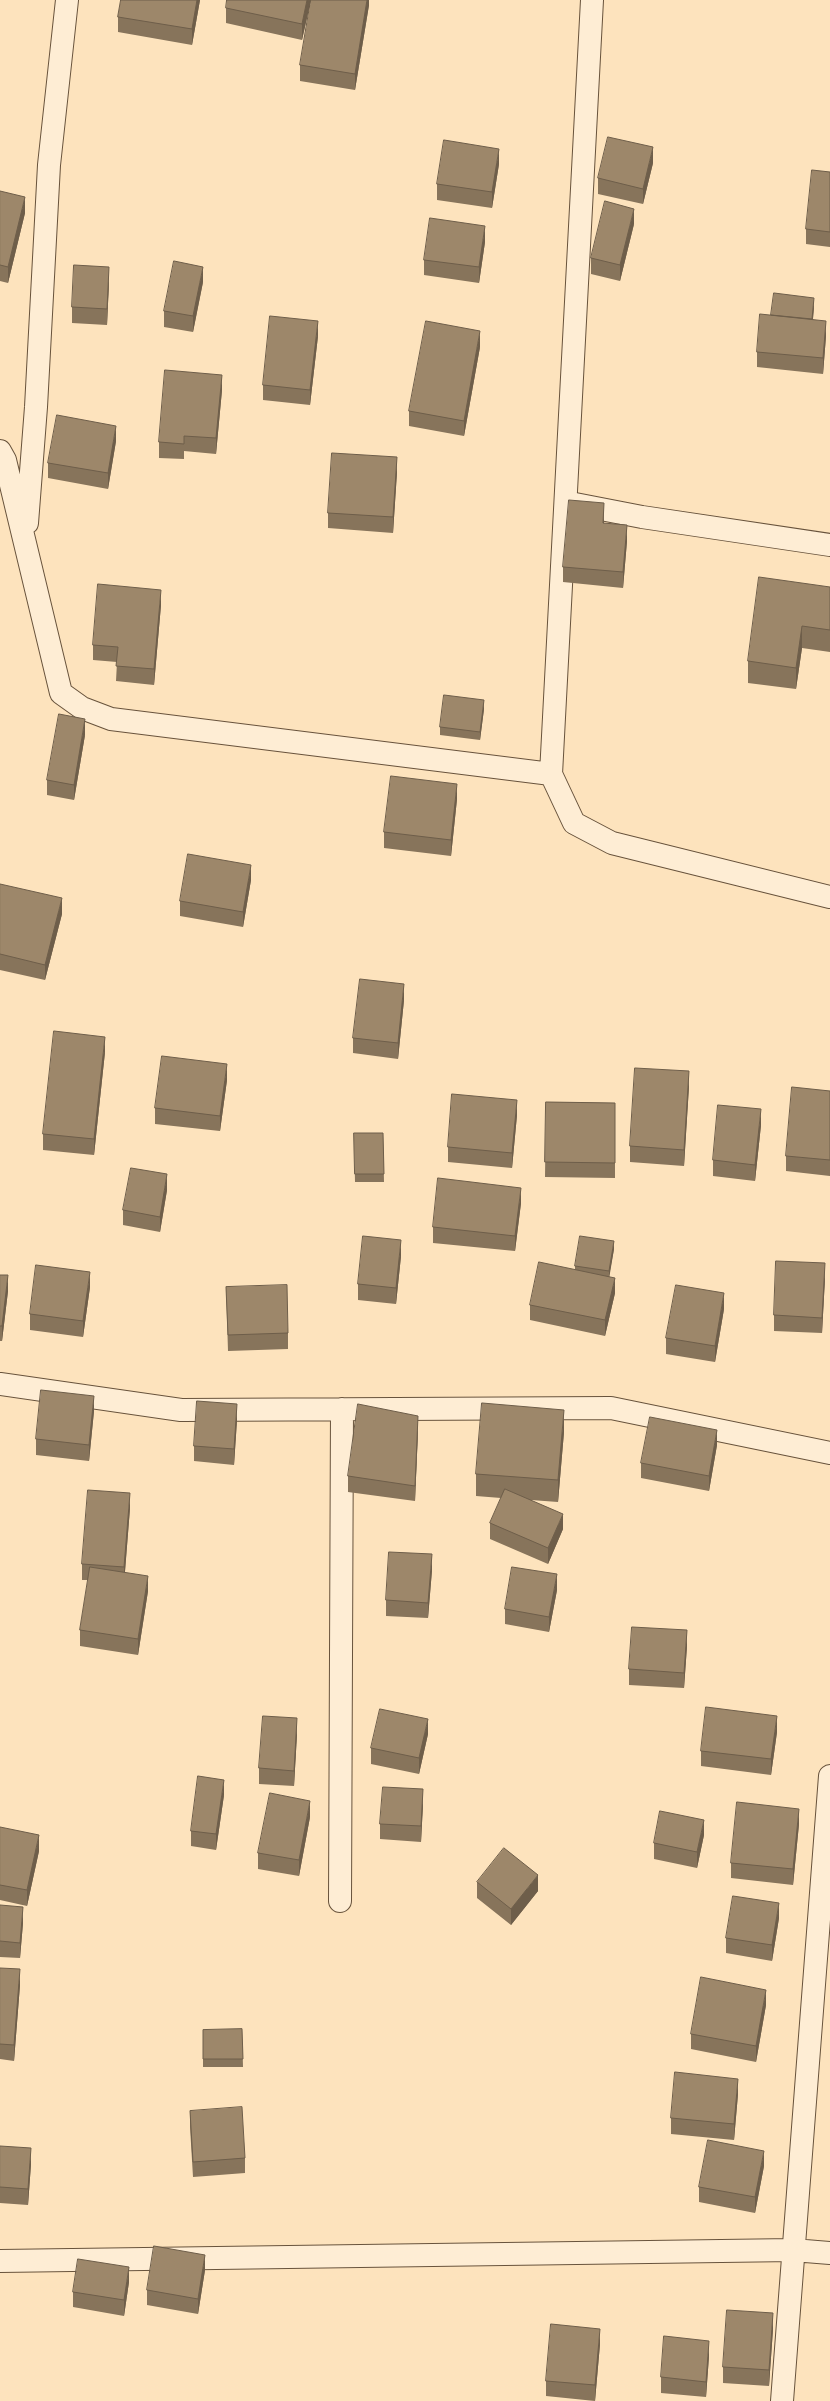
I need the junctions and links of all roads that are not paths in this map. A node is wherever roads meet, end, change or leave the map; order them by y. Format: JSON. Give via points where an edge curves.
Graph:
{"nodes":[{"id":1,"x":67,"y":0,"type":"edge"},
{"id":2,"x":592,"y":0,"type":"edge"},
{"id":3,"x":0,"y":451,"type":"edge"},
{"id":4,"x":566,"y":503,"type":"junction"},
{"id":5,"x":25,"y":544,"type":"junction"},
{"id":6,"x":830,"y":545,"type":"edge"},
{"id":7,"x":551,"y":774,"type":"junction"},
{"id":8,"x":830,"y":897,"type":"edge"},
{"id":9,"x":0,"y":1384,"type":"edge"},
{"id":10,"x":342,"y":1409,"type":"junction"},
{"id":11,"x":830,"y":1453,"type":"edge"},
{"id":12,"x":830,"y":1776,"type":"edge"},
{"id":13,"x":340,"y":1901,"type":"dead end"},
{"id":14,"x":793,"y":2250,"type":"junction"},
{"id":15,"x":830,"y":2253,"type":"edge"},
{"id":16,"x":0,"y":2261,"type":"edge"},
{"id":17,"x":782,"y":2401,"type":"edge"}],
"edges":[{"from":1,"to":5,"type":"street","via":[[49,165],[36,407]]},
{"from":2,"to":4,"type":"street"},
{"from":3,"to":5,"type":"street","via":[[5,460]]},
{"from":4,"to":6,"type":"street"},
{"from":4,"to":7,"type":"street"},
{"from":5,"to":7,"type":"street","via":[[61,693],[82,708],[111,719]]},
{"from":7,"to":8,"type":"street","via":[[574,823],[612,843]]},
{"from":9,"to":10,"type":"street","via":[[181,1410]]},
{"from":10,"to":11,"type":"street","via":[[611,1408]]},
{"from":10,"to":13,"type":"street"},
{"from":12,"to":14,"type":"street"},
{"from":14,"to":15,"type":"street"},
{"from":14,"to":16,"type":"street"},
{"from":14,"to":17,"type":"street"}]}
